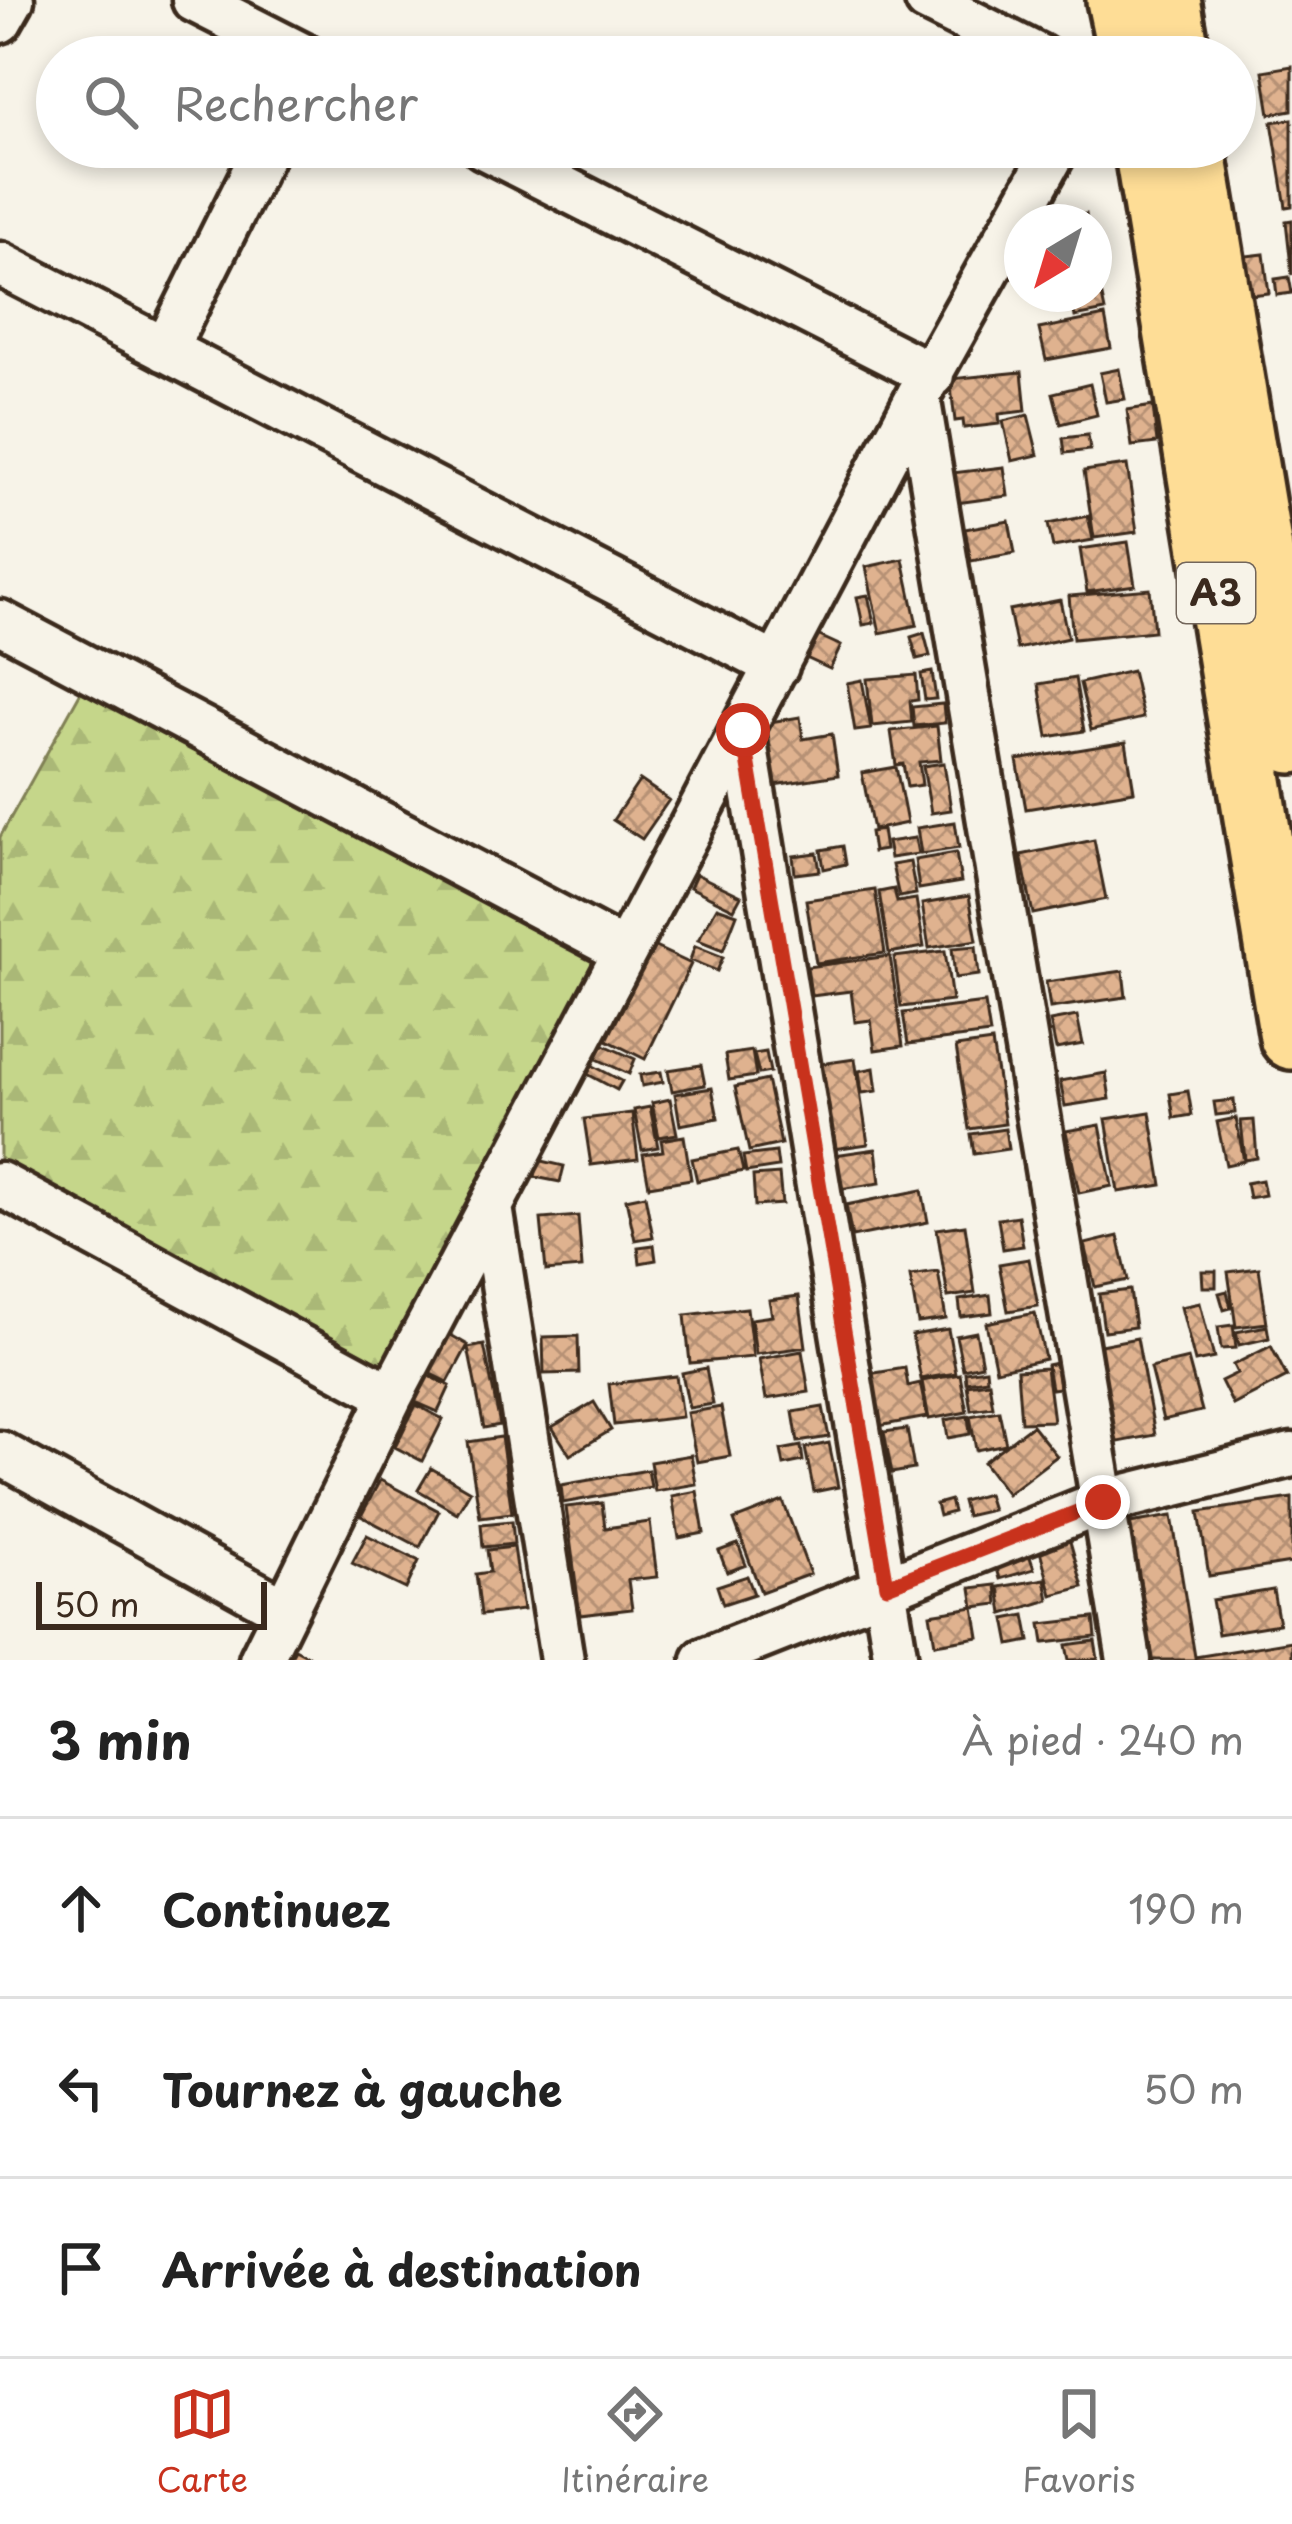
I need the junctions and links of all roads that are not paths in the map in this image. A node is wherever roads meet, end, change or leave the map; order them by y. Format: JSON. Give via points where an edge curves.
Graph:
{"nodes":[{"id":1,"x":12,"y":0,"type":"edge"},
{"id":2,"x":194,"y":0,"type":"edge"},
{"id":3,"x":927,"y":0,"type":"edge"},
{"id":4,"x":1119,"y":0,"type":"edge"},
{"id":5,"x":1168,"y":0,"type":"edge"},
{"id":6,"x":0,"y":21,"type":"edge"},
{"id":7,"x":265,"y":36,"type":"edge"},
{"id":8,"x":998,"y":36,"type":"edge"},
{"id":9,"x":1127,"y":36,"type":"edge"},
{"id":10,"x":1174,"y":36,"type":"edge"},
{"id":11,"x":256,"y":168,"type":"edge"},
{"id":12,"x":522,"y":168,"type":"edge"},
{"id":13,"x":1045,"y":168,"type":"edge"},
{"id":14,"x":1150,"y":168,"type":"edge"},
{"id":15,"x":1196,"y":168,"type":"edge"},
{"id":16,"x":0,"y":264,"type":"edge"},
{"id":17,"x":165,"y":350,"type":"junction"},
{"id":18,"x":925,"y":385,"type":"junction"},
{"id":19,"x":0,"y":622,"type":"edge"},
{"id":20,"x":777,"y":666,"type":"junction"},
{"id":21,"x":1277,"y":724,"type":"edge"},
{"id":22,"x":743,"y":730,"type":"junction"},
{"id":23,"x":626,"y":952,"type":"junction"},
{"id":24,"x":1292,"y":1037,"type":"edge"},
{"id":25,"x":0,"y":1184,"type":"edge"},
{"id":26,"x":491,"y":1207,"type":"junction"},
{"id":27,"x":391,"y":1396,"type":"junction"},
{"id":28,"x":0,"y":1453,"type":"edge"},
{"id":29,"x":1292,"y":1455,"type":"edge"},
{"id":30,"x":1103,"y":1502,"type":"junction"},
{"id":31,"x":887,"y":1586,"type":"junction"},
{"id":32,"x":285,"y":1610,"type":"junction"},
{"id":33,"x":261,"y":1660,"type":"edge"},
{"id":34,"x":562,"y":1660,"type":"edge"},
{"id":35,"x":704,"y":1660,"type":"edge"},
{"id":36,"x":896,"y":1660,"type":"edge"},
{"id":37,"x":1129,"y":1660,"type":"edge"}],
"edges":[{"from":1,"to":6,"type":"street"},
{"from":2,"to":7,"type":"street"},
{"from":3,"to":8,"type":"street"},
{"from":4,"to":9,"type":"highway"},
{"from":5,"to":10,"type":"highway"},
{"from":11,"to":17,"type":"street"},
{"from":12,"to":18,"type":"street"},
{"from":13,"to":18,"type":"street"},
{"from":14,"to":21,"type":"highway","number":"A3"},
{"from":15,"to":21,"type":"highway","number":"A3"},
{"from":16,"to":17,"type":"street"},
{"from":17,"to":20,"type":"street"},
{"from":18,"to":20,"type":"street"},
{"from":18,"to":30,"type":"street"},
{"from":19,"to":23,"type":"street"},
{"from":20,"to":22,"type":"street"},
{"from":21,"to":24,"type":"highway","number":"A3"},
{"from":22,"to":23,"type":"street"},
{"from":22,"to":31,"type":"street"},
{"from":23,"to":26,"type":"street"},
{"from":25,"to":27,"type":"street"},
{"from":26,"to":27,"type":"street"},
{"from":26,"to":34,"type":"street"},
{"from":27,"to":32,"type":"street"},
{"from":28,"to":32,"type":"street"},
{"from":29,"to":30,"type":"street"},
{"from":30,"to":31,"type":"street"},
{"from":30,"to":37,"type":"street"},
{"from":31,"to":35,"type":"street"},
{"from":31,"to":36,"type":"street"},
{"from":32,"to":33,"type":"street"}]}
